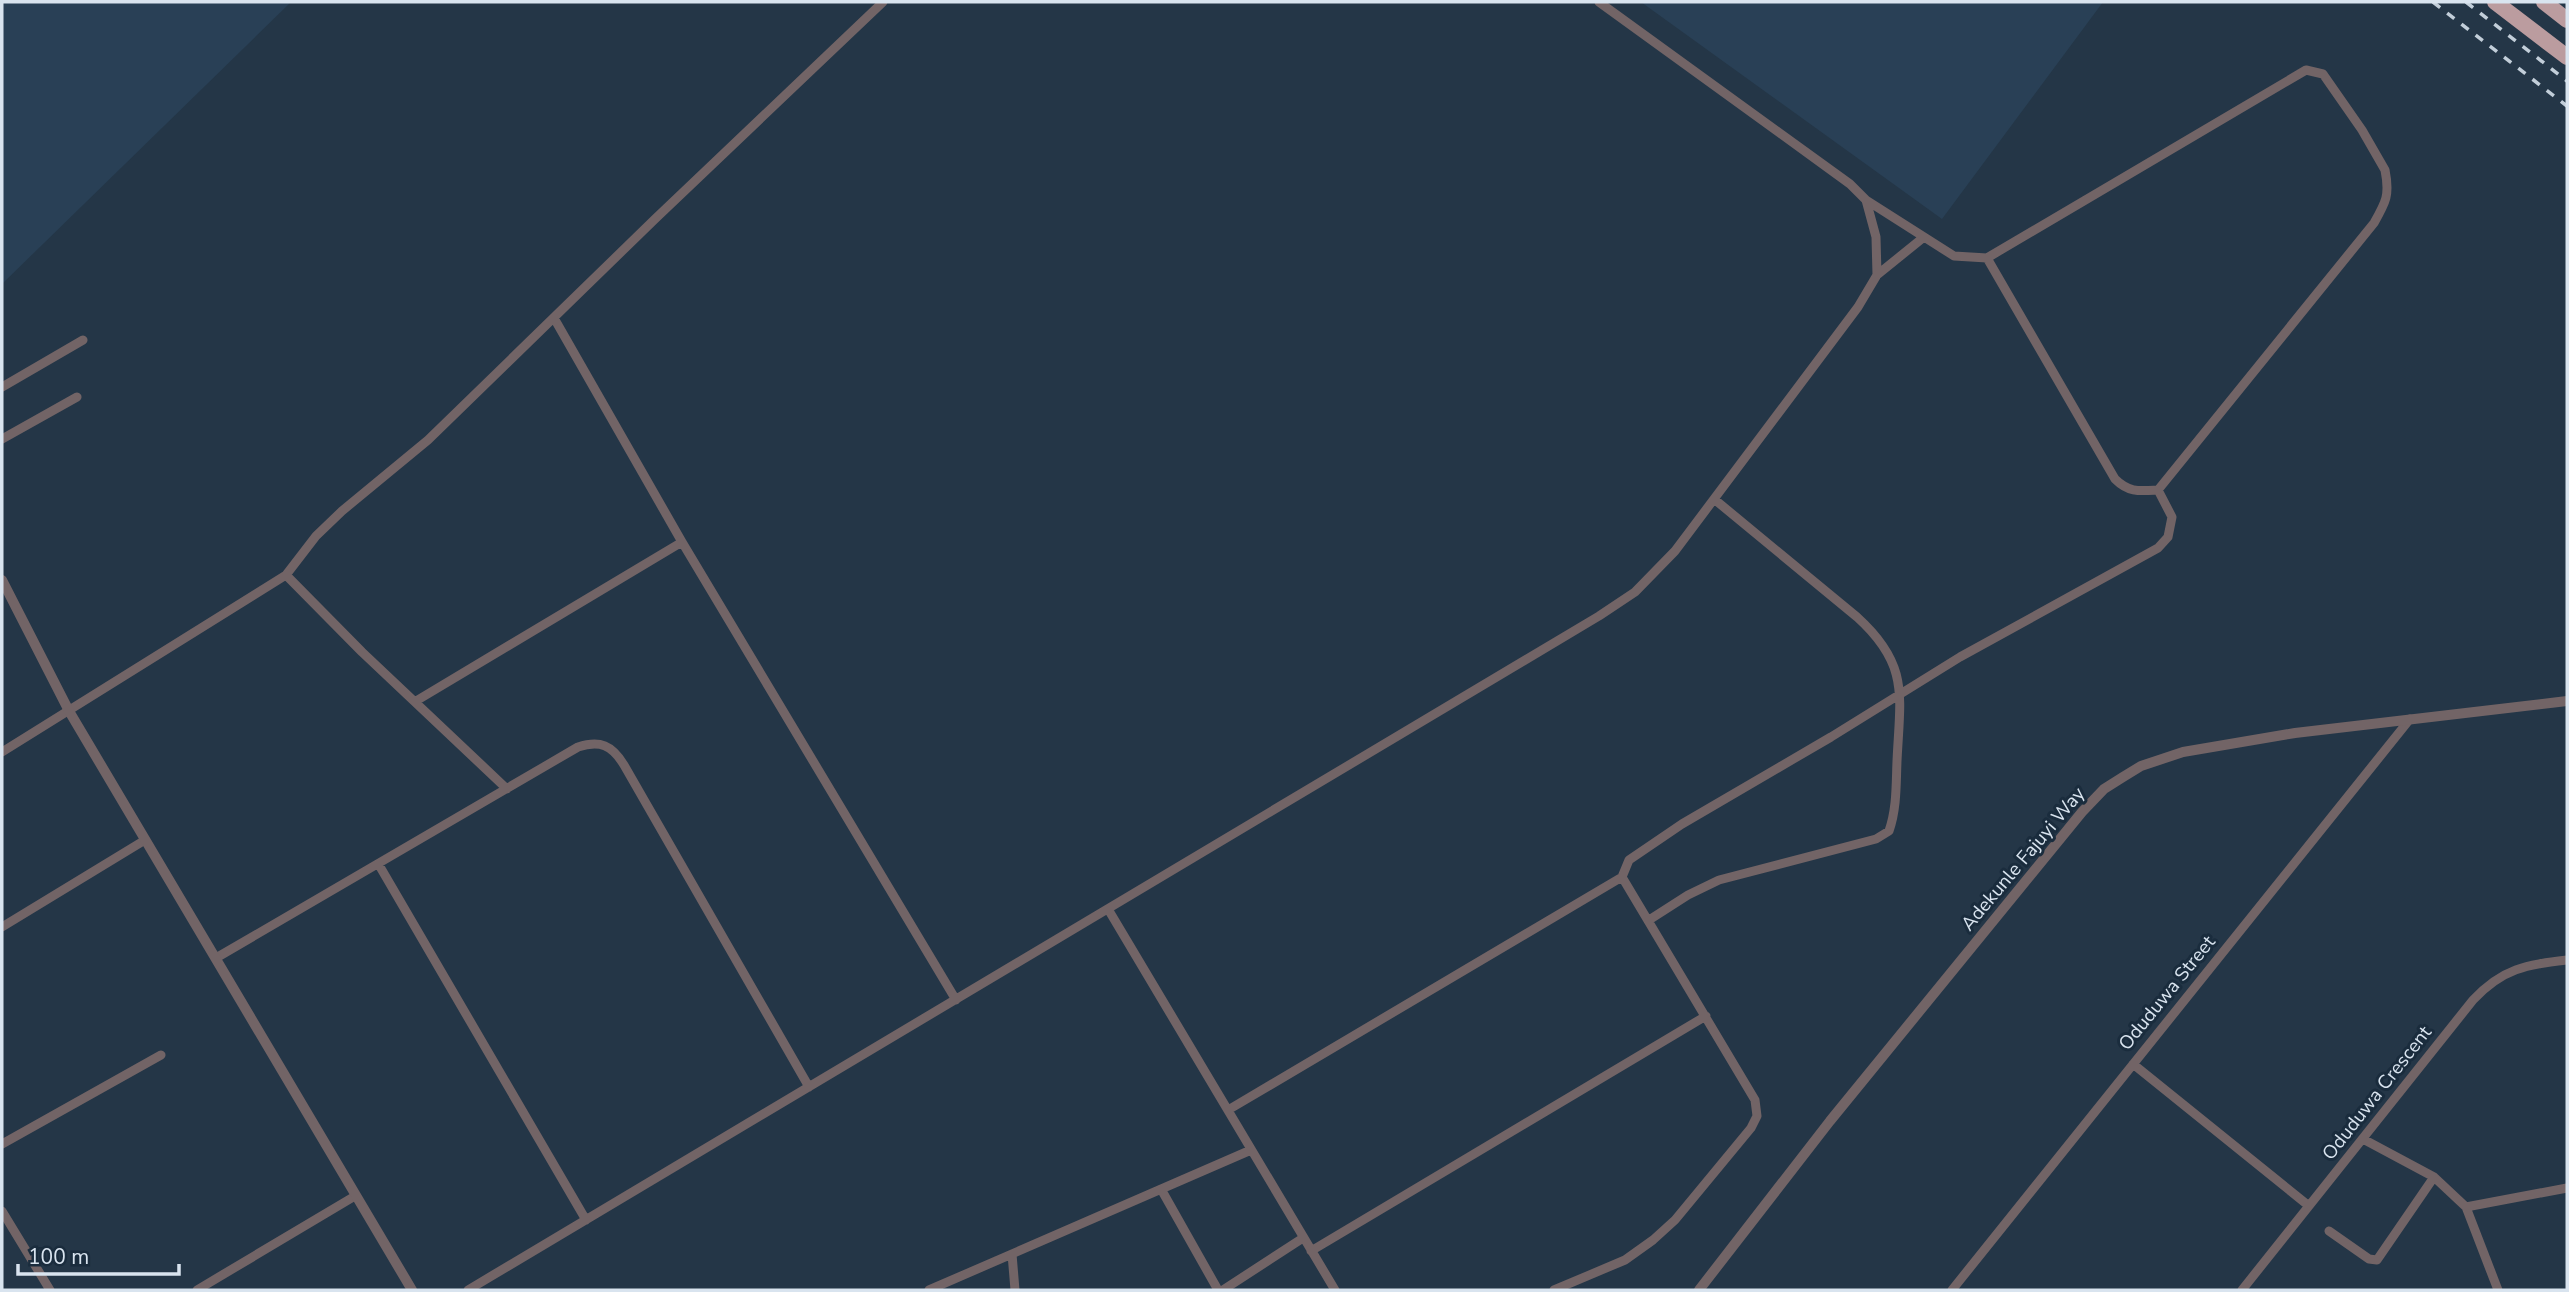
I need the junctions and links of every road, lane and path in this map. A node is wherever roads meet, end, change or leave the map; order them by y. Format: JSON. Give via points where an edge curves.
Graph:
{"nodes":[{"id":1,"x":883,"y":2,"type":"edge"},
{"id":2,"x":1599,"y":2,"type":"edge"},
{"id":3,"x":2495,"y":2,"type":"edge"},
{"id":4,"x":2544,"y":2,"type":"edge"},
{"id":5,"x":2567,"y":20,"type":"edge"},
{"id":6,"x":2567,"y":57,"type":"edge"},
{"id":7,"x":1866,"y":200,"type":"junction"},
{"id":8,"x":1924,"y":237,"type":"junction"},
{"id":9,"x":1987,"y":258,"type":"junction"},
{"id":10,"x":1877,"y":275,"type":"junction"},
{"id":11,"x":554,"y":318,"type":"junction"},
{"id":12,"x":83,"y":340,"type":"dead end"},
{"id":13,"x":2,"y":387,"type":"edge"},
{"id":14,"x":77,"y":397,"type":"dead end"},
{"id":15,"x":2,"y":439,"type":"edge"},
{"id":16,"x":2158,"y":490,"type":"junction"},
{"id":17,"x":1714,"y":499,"type":"junction"},
{"id":18,"x":682,"y":542,"type":"junction"},
{"id":19,"x":286,"y":575,"type":"junction"},
{"id":20,"x":2,"y":580,"type":"edge"},
{"id":21,"x":1902,"y":693,"type":"junction"},
{"id":22,"x":416,"y":701,"type":"junction"},
{"id":23,"x":2567,"y":701,"type":"edge"},
{"id":24,"x":69,"y":711,"type":"junction"},
{"id":25,"x":2410,"y":719,"type":"junction"},
{"id":26,"x":2,"y":752,"type":"edge"},
{"id":27,"x":507,"y":789,"type":"junction"},
{"id":28,"x":145,"y":840,"type":"junction"},
{"id":29,"x":379,"y":865,"type":"junction"},
{"id":30,"x":1622,"y":877,"type":"junction"},
{"id":31,"x":1108,"y":909,"type":"junction"},
{"id":32,"x":1649,"y":920,"type":"junction"},
{"id":33,"x":2,"y":926,"type":"edge"},
{"id":34,"x":216,"y":958,"type":"junction"},
{"id":35,"x":2567,"y":960,"type":"edge"},
{"id":36,"x":956,"y":1000,"type":"junction"},
{"id":37,"x":1706,"y":1016,"type":"junction"},
{"id":38,"x":161,"y":1055,"type":"dead end"},
{"id":39,"x":2133,"y":1064,"type":"junction"},
{"id":40,"x":809,"y":1087,"type":"junction"},
{"id":41,"x":1228,"y":1110,"type":"junction"},
{"id":42,"x":2363,"y":1139,"type":"junction"},
{"id":43,"x":2,"y":1144,"type":"edge"},
{"id":44,"x":1251,"y":1150,"type":"junction"},
{"id":45,"x":2434,"y":1177,"type":"junction"},
{"id":46,"x":2567,"y":1188,"type":"edge"},
{"id":47,"x":1161,"y":1189,"type":"junction"},
{"id":48,"x":355,"y":1196,"type":"junction"},
{"id":49,"x":2309,"y":1206,"type":"junction"},
{"id":50,"x":2466,"y":1207,"type":"junction"},
{"id":51,"x":2,"y":1211,"type":"edge"},
{"id":52,"x":586,"y":1220,"type":"junction"},
{"id":53,"x":2329,"y":1231,"type":"dead end"},
{"id":54,"x":1303,"y":1238,"type":"junction"},
{"id":55,"x":1311,"y":1251,"type":"junction"},
{"id":56,"x":1012,"y":1254,"type":"junction"},
{"id":57,"x":50,"y":1290,"type":"edge"},
{"id":58,"x":197,"y":1290,"type":"edge"},
{"id":59,"x":412,"y":1290,"type":"edge"},
{"id":60,"x":468,"y":1290,"type":"edge"},
{"id":61,"x":929,"y":1290,"type":"edge"},
{"id":62,"x":1015,"y":1290,"type":"edge"},
{"id":63,"x":1221,"y":1290,"type":"edge"},
{"id":64,"x":1335,"y":1290,"type":"edge"},
{"id":65,"x":1554,"y":1290,"type":"edge"},
{"id":66,"x":1699,"y":1290,"type":"edge"},
{"id":67,"x":1952,"y":1290,"type":"edge"},
{"id":68,"x":2242,"y":1290,"type":"edge"},
{"id":69,"x":2498,"y":1290,"type":"edge"}],
"edges":[{"from":1,"to":11,"type":"street"},
{"from":2,"to":7,"type":"street"},
{"from":3,"to":6,"type":"highway"},
{"from":4,"to":5,"type":"highway"},
{"from":7,"to":8,"type":"street"},
{"from":7,"to":10,"type":"street","via":[[1876,237]]},
{"from":8,"to":9,"type":"street","via":[[1954,256]]},
{"from":8,"to":10,"type":"street"},
{"from":9,"to":16,"type":"street","via":[[2115,479],[2125,489]]},
{"from":9,"to":16,"type":"street","via":[[2306,70],[2323,74],[2334,88],[2385,170],[2387,201]]},
{"from":10,"to":17,"type":"street"},
{"from":11,"to":18,"type":"street"},
{"from":11,"to":19,"type":"street","via":[[428,440],[325,528]]},
{"from":12,"to":13,"type":"street"},
{"from":14,"to":15,"type":"street"},
{"from":16,"to":21,"type":"street","via":[[2172,517],[2168,537],[2158,548],[2025,619]]},
{"from":17,"to":21,"type":"street","via":[[1876,634],[1895,666]]},
{"from":17,"to":31,"type":"street","via":[[1675,551],[1635,592]]},
{"from":18,"to":22,"type":"street"},
{"from":18,"to":36,"type":"street"},
{"from":19,"to":22,"type":"street"},
{"from":19,"to":24,"type":"street"},
{"from":20,"to":24,"type":"street"},
{"from":21,"to":30,"type":"street","via":[[1641,850],[1629,860]]},
{"from":21,"to":32,"type":"street","via":[[1895,805],[1889,831],[1849,847],[1719,880]]},
{"from":22,"to":27,"type":"street"},
{"from":23,"to":25,"type":"street","name":"Adekunle Fajuyi Way"},
{"from":24,"to":26,"type":"street"},
{"from":24,"to":28,"type":"street"},
{"from":25,"to":39,"type":"street","name":"Oduduwa Street"},
{"from":25,"to":66,"type":"street","name":"Adekunle Fajuyi Way","via":[[2183,752],[2141,766],[2105,789],[1838,1111]]},
{"from":27,"to":29,"type":"street"},
{"from":27,"to":40,"type":"street","via":[[593,742],[617,753]]},
{"from":28,"to":33,"type":"street"},
{"from":28,"to":34,"type":"street"},
{"from":29,"to":34,"type":"street"},
{"from":29,"to":52,"type":"street"},
{"from":30,"to":32,"type":"street"},
{"from":30,"to":41,"type":"street"},
{"from":31,"to":36,"type":"street"},
{"from":31,"to":41,"type":"street"},
{"from":32,"to":37,"type":"street"},
{"from":34,"to":48,"type":"street"},
{"from":35,"to":42,"type":"street","name":"Oduduwa Crescent","via":[[2532,964],[2488,984]]},
{"from":36,"to":40,"type":"street"},
{"from":37,"to":55,"type":"street"},
{"from":37,"to":65,"type":"street","via":[[1755,1100],[1757,1116],[1751,1128],[1653,1240],[1625,1260]]},
{"from":38,"to":43,"type":"street"},
{"from":39,"to":49,"type":"street"},
{"from":39,"to":67,"type":"street","name":"Oduduwa Street"},
{"from":40,"to":52,"type":"street"},
{"from":41,"to":44,"type":"street"},
{"from":42,"to":45,"type":"street"},
{"from":42,"to":49,"type":"street","name":"Oduduwa Crescent"},
{"from":44,"to":47,"type":"street"},
{"from":44,"to":54,"type":"street"},
{"from":45,"to":50,"type":"street"},
{"from":45,"to":53,"type":"street","via":[[2377,1260]]},
{"from":46,"to":50,"type":"street"},
{"from":47,"to":56,"type":"street"},
{"from":47,"to":63,"type":"street"},
{"from":48,"to":58,"type":"street"},
{"from":48,"to":59,"type":"street"},
{"from":49,"to":68,"type":"street","name":"Oduduwa Crescent"},
{"from":50,"to":69,"type":"street"},
{"from":51,"to":57,"type":"street"},
{"from":52,"to":60,"type":"street"},
{"from":54,"to":55,"type":"street"},
{"from":54,"to":63,"type":"street"},
{"from":55,"to":64,"type":"street"},
{"from":56,"to":61,"type":"street"},
{"from":56,"to":62,"type":"street"}]}
